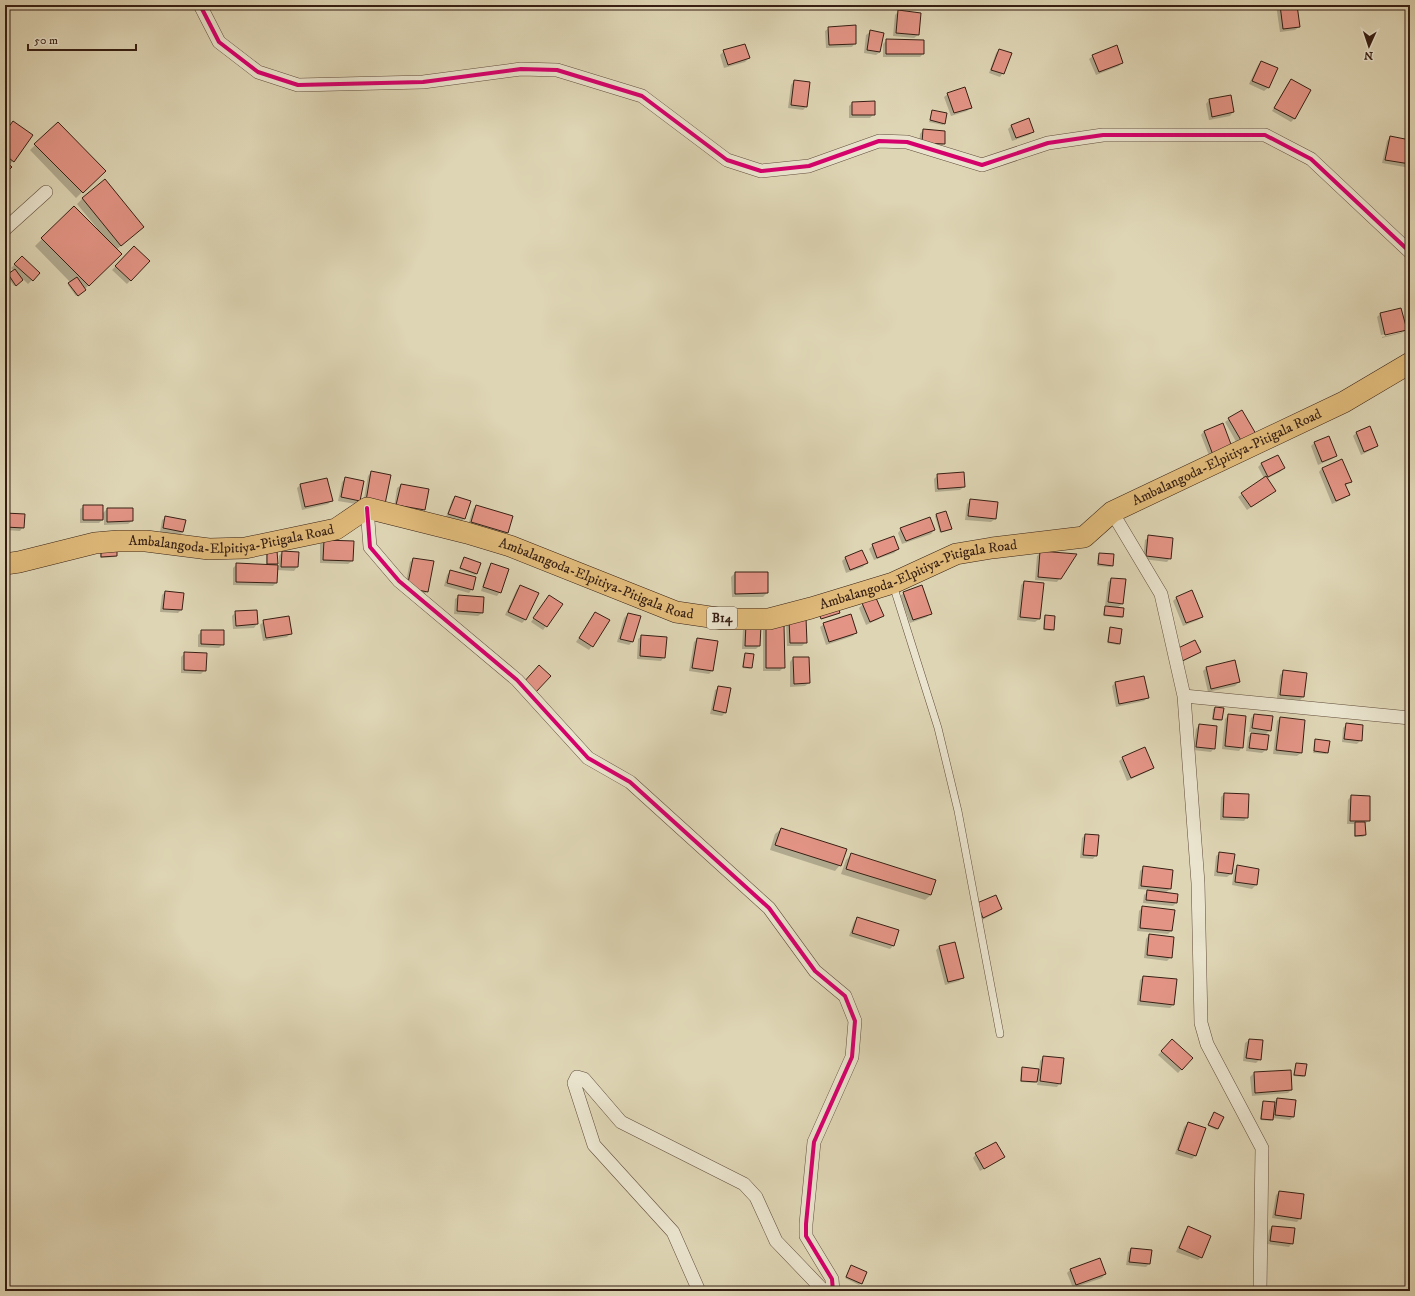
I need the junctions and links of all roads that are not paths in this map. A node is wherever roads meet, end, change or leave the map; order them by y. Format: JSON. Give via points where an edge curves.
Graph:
{"nodes":[{"id":1,"x":200,"y":5,"type":"edge"},
{"id":2,"x":46,"y":192,"type":"dead end"},
{"id":3,"x":5,"y":229,"type":"edge"},
{"id":4,"x":1410,"y":252,"type":"edge"},
{"id":5,"x":1410,"y":363,"type":"edge"},
{"id":6,"x":367,"y":508,"type":"junction"},
{"id":7,"x":1112,"y":512,"type":"junction"},
{"id":8,"x":5,"y":564,"type":"edge"},
{"id":9,"x":893,"y":583,"type":"junction"},
{"id":10,"x":1184,"y":696,"type":"junction"},
{"id":11,"x":1410,"y":718,"type":"edge"},
{"id":12,"x":1000,"y":1034,"type":"dead end"},
{"id":13,"x":699,"y":1291,"type":"edge"},
{"id":14,"x":827,"y":1291,"type":"edge"},
{"id":15,"x":833,"y":1291,"type":"edge"},
{"id":16,"x":1260,"y":1291,"type":"edge"}],
"edges":[{"from":1,"to":4,"type":"street","via":[[219,42],[258,72],[298,85],[423,82],[521,69],[558,70],[642,96],[727,160],[761,171],[809,166],[879,141],[907,142],[982,164],[1048,143],[1103,135],[1265,135],[1311,159]]},
{"from":2,"to":3,"type":"street"},
{"from":5,"to":7,"type":"main road","name":"Ambalangoda-Elpitiya-Pitigala Road","number":"B14","via":[[1344,402]]},
{"from":6,"to":8,"type":"main road","name":"Ambalangoda-Elpitiya-Pitigala Road","via":[[336,529],[245,548],[209,549],[146,541],[118,541],[95,543]]},
{"from":6,"to":9,"type":"main road","name":"Ambalangoda-Elpitiya-Pitigala Road","number":"B14","via":[[510,546],[676,612],[724,619],[769,619]]},
{"from":6,"to":15,"type":"street","via":[[370,547],[399,581],[517,680],[588,758],[630,782],[769,908],[815,971],[845,996],[854,1022],[852,1056],[814,1142],[806,1224],[806,1236],[832,1279]]},
{"from":7,"to":9,"type":"main road","name":"Ambalangoda-Elpitiya-Pitigala Road","number":"B14","via":[[1084,537],[956,554]]},
{"from":7,"to":10,"type":"street","via":[[1161,594]]},
{"from":9,"to":12,"type":"lane","via":[[938,728],[956,803]]},
{"from":10,"to":11,"type":"street"},
{"from":10,"to":16,"type":"street","via":[[1198,883],[1201,1023],[1207,1044],[1262,1148]]},
{"from":13,"to":14,"type":"street","via":[[673,1232],[594,1145],[574,1083],[577,1077],[584,1079],[621,1122],[744,1184],[756,1197],[776,1241],[822,1289]]}]}
